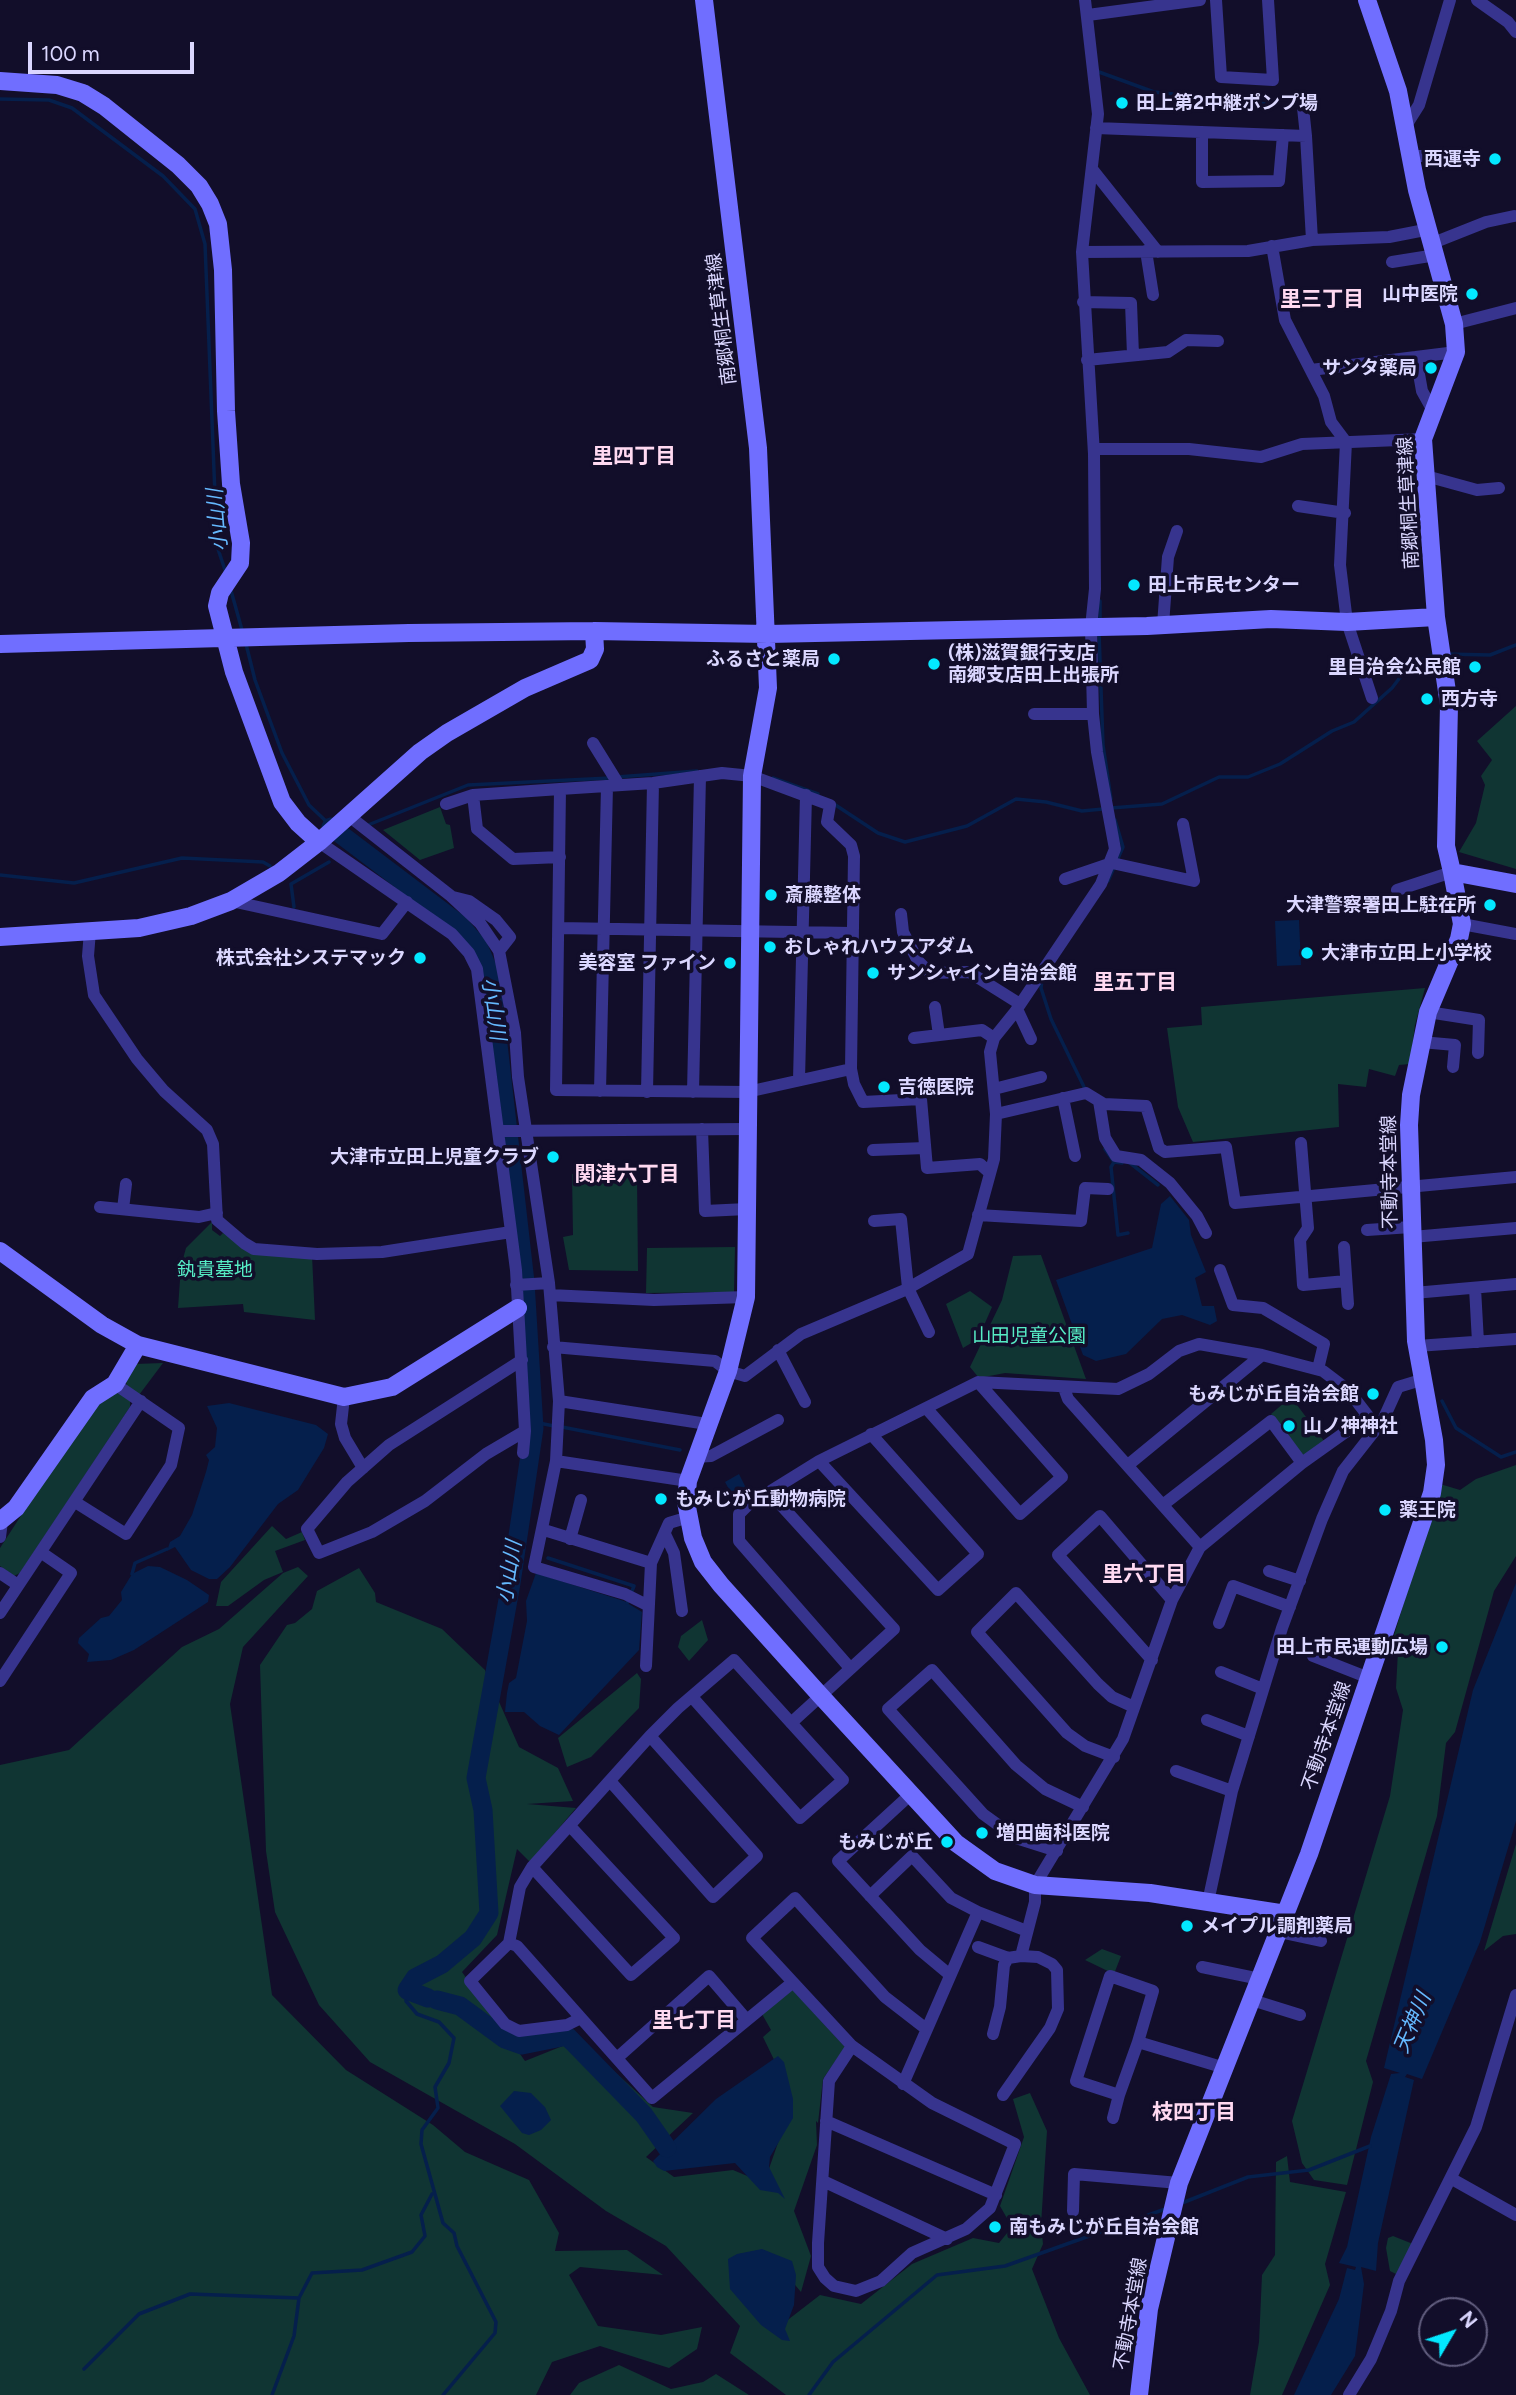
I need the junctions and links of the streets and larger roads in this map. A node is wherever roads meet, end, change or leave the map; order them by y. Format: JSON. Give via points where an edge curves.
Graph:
{"nodes":[{"id":1,"x":704,"y":0,"type":"edge"},
{"id":2,"x":1086,"y":0,"type":"edge"},
{"id":3,"x":1200,"y":0,"type":"edge"},
{"id":4,"x":1216,"y":0,"type":"edge"},
{"id":5,"x":1268,"y":0,"type":"edge"},
{"id":6,"x":1367,"y":0,"type":"edge"},
{"id":7,"x":1450,"y":0,"type":"edge"},
{"id":8,"x":1477,"y":0,"type":"edge"},
{"id":9,"x":1088,"y":15,"type":"junction"},
{"id":10,"x":1516,"y":32,"type":"edge"},
{"id":11,"x":0,"y":81,"type":"edge"},
{"id":12,"x":1302,"y":97,"type":"dead end"},
{"id":13,"x":1407,"y":124,"type":"junction"},
{"id":14,"x":1096,"y":128,"type":"junction"},
{"id":15,"x":1202,"y":132,"type":"junction"},
{"id":16,"x":1283,"y":135,"type":"junction"},
{"id":17,"x":1306,"y":136,"type":"junction"},
{"id":18,"x":1412,"y":156,"type":"junction"},
{"id":19,"x":1443,"y":156,"type":"dead end"},
{"id":20,"x":1092,"y":169,"type":"junction"},
{"id":21,"x":1514,"y":216,"type":"dead end"},
{"id":22,"x":1312,"y":240,"type":"junction"},
{"id":23,"x":1433,"y":243,"type":"junction"},
{"id":24,"x":1272,"y":246,"type":"junction"},
{"id":25,"x":1082,"y":251,"type":"junction"},
{"id":26,"x":1152,"y":252,"type":"junction"},
{"id":27,"x":1392,"y":262,"type":"dead end"},
{"id":28,"x":1153,"y":295,"type":"dead end"},
{"id":29,"x":1083,"y":302,"type":"junction"},
{"id":30,"x":1516,"y":308,"type":"edge"},
{"id":31,"x":1454,"y":324,"type":"junction"},
{"id":32,"x":1218,"y":341,"type":"dead end"},
{"id":33,"x":1456,"y":352,"type":"junction"},
{"id":34,"x":1133,"y":355,"type":"junction"},
{"id":35,"x":1416,"y":357,"type":"junction"},
{"id":36,"x":1087,"y":360,"type":"junction"},
{"id":37,"x":1311,"y":370,"type":"junction"},
{"id":38,"x":1432,"y":410,"type":"junction"},
{"id":39,"x":1423,"y":439,"type":"junction"},
{"id":40,"x":1346,"y":442,"type":"junction"},
{"id":41,"x":1094,"y":449,"type":"junction"},
{"id":42,"x":1426,"y":476,"type":"junction"},
{"id":43,"x":1499,"y":488,"type":"dead end"},
{"id":44,"x":1298,"y":506,"type":"dead end"},
{"id":45,"x":1345,"y":513,"type":"junction"},
{"id":46,"x":1177,"y":531,"type":"dead end"},
{"id":47,"x":1437,"y":617,"type":"junction"},
{"id":48,"x":1346,"y":622,"type":"junction"},
{"id":49,"x":1163,"y":625,"type":"junction"},
{"id":50,"x":1091,"y":627,"type":"junction"},
{"id":51,"x":594,"y":631,"type":"junction"},
{"id":52,"x":768,"y":634,"type":"junction"},
{"id":53,"x":225,"y":639,"type":"junction"},
{"id":54,"x":0,"y":645,"type":"edge"},
{"id":55,"x":1373,"y":698,"type":"dead end"},
{"id":56,"x":1034,"y":714,"type":"dead end"},
{"id":57,"x":1093,"y":714,"type":"junction"},
{"id":58,"x":593,"y":743,"type":"dead end"},
{"id":59,"x":700,"y":776,"type":"junction"},
{"id":60,"x":752,"y":776,"type":"junction"},
{"id":61,"x":653,"y":783,"type":"junction"},
{"id":62,"x":613,"y":785,"type":"junction"},
{"id":63,"x":560,"y":789,"type":"junction"},
{"id":64,"x":473,"y":795,"type":"junction"},
{"id":65,"x":806,"y":795,"type":"junction"},
{"id":66,"x":446,"y":804,"type":"dead end"},
{"id":67,"x":348,"y":818,"type":"junction"},
{"id":68,"x":1184,"y":824,"type":"dead end"},
{"id":69,"x":324,"y":838,"type":"junction"},
{"id":70,"x":560,"y":857,"type":"junction"},
{"id":71,"x":1112,"y":863,"type":"junction"},
{"id":72,"x":1452,"y":872,"type":"junction"},
{"id":73,"x":1065,"y":879,"type":"dead end"},
{"id":74,"x":1516,"y":884,"type":"edge"},
{"id":75,"x":1397,"y":890,"type":"dead end"},
{"id":76,"x":231,"y":901,"type":"junction"},
{"id":77,"x":407,"y":902,"type":"junction"},
{"id":78,"x":901,"y":914,"type":"dead end"},
{"id":79,"x":1462,"y":924,"type":"junction"},
{"id":80,"x":559,"y":928,"type":"junction"},
{"id":81,"x":604,"y":929,"type":"junction"},
{"id":82,"x":648,"y":929,"type":"junction"},
{"id":83,"x":696,"y":930,"type":"junction"},
{"id":84,"x":90,"y":931,"type":"junction"},
{"id":85,"x":750,"y":931,"type":"junction"},
{"id":86,"x":801,"y":933,"type":"junction"},
{"id":87,"x":852,"y":933,"type":"junction"},
{"id":88,"x":1516,"y":934,"type":"edge"},
{"id":89,"x":0,"y":937,"type":"edge"},
{"id":90,"x":1019,"y":1006,"type":"junction"},
{"id":91,"x":935,"y":1007,"type":"dead end"},
{"id":92,"x":1428,"y":1012,"type":"junction"},
{"id":93,"x":939,"y":1035,"type":"junction"},
{"id":94,"x":914,"y":1038,"type":"dead end"},
{"id":95,"x":994,"y":1038,"type":"junction"},
{"id":96,"x":1031,"y":1039,"type":"dead end"},
{"id":97,"x":1421,"y":1042,"type":"junction"},
{"id":98,"x":1478,"y":1053,"type":"dead end"},
{"id":99,"x":1453,"y":1067,"type":"dead end"},
{"id":100,"x":851,"y":1069,"type":"junction"},
{"id":101,"x":1041,"y":1077,"type":"dead end"},
{"id":102,"x":799,"y":1080,"type":"junction"},
{"id":103,"x":994,"y":1089,"type":"junction"},
{"id":104,"x":600,"y":1091,"type":"junction"},
{"id":105,"x":647,"y":1093,"type":"junction"},
{"id":106,"x":693,"y":1093,"type":"junction"},
{"id":107,"x":747,"y":1093,"type":"junction"},
{"id":108,"x":1063,"y":1098,"type":"junction"},
{"id":109,"x":1099,"y":1101,"type":"junction"},
{"id":110,"x":996,"y":1114,"type":"junction"},
{"id":111,"x":526,"y":1129,"type":"junction"},
{"id":112,"x":702,"y":1129,"type":"junction"},
{"id":113,"x":746,"y":1129,"type":"junction"},
{"id":114,"x":498,"y":1131,"type":"junction"},
{"id":115,"x":1301,"y":1143,"type":"dead end"},
{"id":116,"x":925,"y":1147,"type":"junction"},
{"id":117,"x":873,"y":1150,"type":"dead end"},
{"id":118,"x":1074,"y":1156,"type":"dead end"},
{"id":119,"x":990,"y":1173,"type":"junction"},
{"id":120,"x":1516,"y":1177,"type":"edge"},
{"id":121,"x":126,"y":1184,"type":"dead end"},
{"id":122,"x":1410,"y":1186,"type":"junction"},
{"id":123,"x":1108,"y":1189,"type":"dead end"},
{"id":124,"x":1305,"y":1197,"type":"junction"},
{"id":125,"x":100,"y":1207,"type":"dead end"},
{"id":126,"x":123,"y":1209,"type":"junction"},
{"id":127,"x":747,"y":1209,"type":"junction"},
{"id":128,"x":217,"y":1213,"type":"junction"},
{"id":129,"x":978,"y":1215,"type":"junction"},
{"id":130,"x":874,"y":1222,"type":"dead end"},
{"id":131,"x":1516,"y":1228,"type":"edge"},
{"id":132,"x":1367,"y":1230,"type":"dead end"},
{"id":133,"x":511,"y":1232,"type":"junction"},
{"id":134,"x":1412,"y":1232,"type":"junction"},
{"id":135,"x":1206,"y":1233,"type":"dead end"},
{"id":136,"x":1344,"y":1247,"type":"dead end"},
{"id":137,"x":0,"y":1251,"type":"edge"},
{"id":138,"x":1220,"y":1270,"type":"dead end"},
{"id":139,"x":1346,"y":1281,"type":"junction"},
{"id":140,"x":1516,"y":1284,"type":"edge"},
{"id":141,"x":516,"y":1285,"type":"junction"},
{"id":142,"x":908,"y":1287,"type":"junction"},
{"id":143,"x":1475,"y":1287,"type":"junction"},
{"id":144,"x":550,"y":1289,"type":"junction"},
{"id":145,"x":1414,"y":1293,"type":"junction"},
{"id":146,"x":746,"y":1297,"type":"junction"},
{"id":147,"x":1348,"y":1304,"type":"dead end"},
{"id":148,"x":518,"y":1308,"type":"junction"},
{"id":149,"x":929,"y":1332,"type":"dead end"},
{"id":150,"x":1516,"y":1339,"type":"edge"},
{"id":151,"x":1478,"y":1342,"type":"junction"},
{"id":152,"x":138,"y":1345,"type":"junction"},
{"id":153,"x":1417,"y":1346,"type":"junction"},
{"id":154,"x":553,"y":1347,"type":"junction"},
{"id":155,"x":778,"y":1350,"type":"junction"},
{"id":156,"x":1262,"y":1354,"type":"junction"},
{"id":157,"x":522,"y":1360,"type":"junction"},
{"id":158,"x":1318,"y":1369,"type":"junction"},
{"id":159,"x":728,"y":1371,"type":"junction"},
{"id":160,"x":1421,"y":1380,"type":"junction"},
{"id":161,"x":978,"y":1382,"type":"junction"},
{"id":162,"x":114,"y":1384,"type":"junction"},
{"id":163,"x":1064,"y":1388,"type":"junction"},
{"id":164,"x":344,"y":1397,"type":"junction"},
{"id":165,"x":141,"y":1401,"type":"junction"},
{"id":166,"x":559,"y":1401,"type":"junction"},
{"id":167,"x":805,"y":1402,"type":"dead end"},
{"id":168,"x":927,"y":1409,"type":"junction"},
{"id":169,"x":778,"y":1420,"type":"dead end"},
{"id":170,"x":707,"y":1424,"type":"junction"},
{"id":171,"x":525,"y":1431,"type":"junction"},
{"id":172,"x":871,"y":1434,"type":"junction"},
{"id":173,"x":523,"y":1453,"type":"dead end"},
{"id":174,"x":695,"y":1458,"type":"junction"},
{"id":175,"x":556,"y":1461,"type":"junction"},
{"id":176,"x":819,"y":1461,"type":"junction"},
{"id":177,"x":1302,"y":1463,"type":"junction"},
{"id":178,"x":1128,"y":1465,"type":"junction"},
{"id":179,"x":363,"y":1468,"type":"junction"},
{"id":180,"x":688,"y":1481,"type":"junction"},
{"id":181,"x":769,"y":1492,"type":"junction"},
{"id":182,"x":581,"y":1500,"type":"dead end"},
{"id":183,"x":75,"y":1502,"type":"junction"},
{"id":184,"x":1164,"y":1504,"type":"junction"},
{"id":185,"x":689,"y":1517,"type":"junction"},
{"id":186,"x":1,"y":1526,"type":"edge"},
{"id":187,"x":544,"y":1530,"type":"junction"},
{"id":188,"x":665,"y":1534,"type":"junction"},
{"id":189,"x":570,"y":1539,"type":"junction"},
{"id":190,"x":1200,"y":1547,"type":"junction"},
{"id":191,"x":41,"y":1553,"type":"junction"},
{"id":192,"x":651,"y":1563,"type":"junction"},
{"id":193,"x":1269,"y":1571,"type":"dead end"},
{"id":194,"x":0,"y":1573,"type":"edge"},
{"id":195,"x":1300,"y":1581,"type":"junction"},
{"id":196,"x":18,"y":1585,"type":"junction"},
{"id":197,"x":1172,"y":1600,"type":"junction"},
{"id":198,"x":647,"y":1605,"type":"junction"},
{"id":199,"x":1290,"y":1607,"type":"junction"},
{"id":200,"x":682,"y":1611,"type":"dead end"},
{"id":201,"x":0,"y":1614,"type":"edge"},
{"id":202,"x":1219,"y":1623,"type":"dead end"},
{"id":203,"x":1313,"y":1656,"type":"dead end"},
{"id":204,"x":1152,"y":1660,"type":"junction"},
{"id":205,"x":646,"y":1666,"type":"dead end"},
{"id":206,"x":850,"y":1668,"type":"junction"},
{"id":207,"x":1221,"y":1672,"type":"dead end"},
{"id":208,"x":1369,"y":1678,"type":"junction"},
{"id":209,"x":0,"y":1681,"type":"edge"},
{"id":210,"x":1263,"y":1689,"type":"junction"},
{"id":211,"x":820,"y":1695,"type":"junction"},
{"id":212,"x":692,"y":1697,"type":"junction"},
{"id":213,"x":1134,"y":1707,"type":"junction"},
{"id":214,"x":1207,"y":1720,"type":"dead end"},
{"id":215,"x":791,"y":1723,"type":"junction"},
{"id":216,"x":650,"y":1736,"type":"junction"},
{"id":217,"x":1249,"y":1736,"type":"junction"},
{"id":218,"x":1114,"y":1757,"type":"junction"},
{"id":219,"x":1176,"y":1771,"type":"dead end"},
{"id":220,"x":610,"y":1781,"type":"junction"},
{"id":221,"x":1232,"y":1791,"type":"junction"},
{"id":222,"x":911,"y":1794,"type":"junction"},
{"id":223,"x":1083,"y":1807,"type":"junction"},
{"id":224,"x":570,"y":1826,"type":"junction"},
{"id":225,"x":1056,"y":1851,"type":"junction"},
{"id":226,"x":531,"y":1867,"type":"junction"},
{"id":227,"x":1035,"y":1885,"type":"junction"},
{"id":228,"x":870,"y":1896,"type":"junction"},
{"id":229,"x":1208,"y":1902,"type":"junction"},
{"id":230,"x":978,"y":1912,"type":"junction"},
{"id":231,"x":1286,"y":1914,"type":"junction"},
{"id":232,"x":1027,"y":1931,"type":"junction"},
{"id":233,"x":1279,"y":1932,"type":"junction"},
{"id":234,"x":1321,"y":1941,"type":"dead end"},
{"id":235,"x":509,"y":1943,"type":"junction"},
{"id":236,"x":978,"y":1947,"type":"dead end"},
{"id":237,"x":1014,"y":1957,"type":"junction"},
{"id":238,"x":1202,"y":1967,"type":"dead end"},
{"id":239,"x":950,"y":1975,"type":"junction"},
{"id":240,"x":1260,"y":1979,"type":"junction"},
{"id":241,"x":792,"y":1983,"type":"junction"},
{"id":242,"x":1516,"y":1995,"type":"edge"},
{"id":243,"x":1252,"y":2000,"type":"junction"},
{"id":244,"x":1300,"y":2015,"type":"dead end"},
{"id":245,"x":581,"y":2018,"type":"junction"},
{"id":246,"x":746,"y":2019,"type":"junction"},
{"id":247,"x":925,"y":2028,"type":"junction"},
{"id":248,"x":993,"y":2034,"type":"dead end"},
{"id":249,"x":1138,"y":2042,"type":"junction"},
{"id":250,"x":852,"y":2046,"type":"junction"},
{"id":251,"x":617,"y":2058,"type":"junction"},
{"id":252,"x":1225,"y":2068,"type":"junction"},
{"id":253,"x":903,"y":2084,"type":"junction"},
{"id":254,"x":1003,"y":2095,"type":"dead end"},
{"id":255,"x":1119,"y":2095,"type":"junction"},
{"id":256,"x":1112,"y":2118,"type":"dead end"},
{"id":257,"x":826,"y":2121,"type":"junction"},
{"id":258,"x":1452,"y":2179,"type":"junction"},
{"id":259,"x":823,"y":2181,"type":"junction"},
{"id":260,"x":1179,"y":2183,"type":"junction"},
{"id":261,"x":996,"y":2195,"type":"junction"},
{"id":262,"x":1073,"y":2211,"type":"dead end"},
{"id":263,"x":1516,"y":2215,"type":"edge"},
{"id":264,"x":947,"y":2239,"type":"junction"},
{"id":265,"x":1139,"y":2395,"type":"edge"},
{"id":266,"x":1349,"y":2395,"type":"edge"}],
"edges":[{"from":1,"to":52,"type":"street","name":"南郷桐生草津線","via":[[758,448]]},
{"from":2,"to":9,"type":"street"},
{"from":3,"to":9,"type":"street"},
{"from":4,"to":5,"type":"street","via":[[1221,77],[1273,80]]},
{"from":6,"to":13,"type":"street","name":"南郷桐生草津線"},
{"from":7,"to":13,"type":"street","via":[[1419,105]]},
{"from":8,"to":10,"type":"street"},
{"from":9,"to":14,"type":"street","via":[[1096,78]]},
{"from":11,"to":53,"type":"street","via":[[57,85],[83,93],[178,166],[200,186],[210,204],[218,224],[223,270],[226,411],[241,543],[237,570],[220,593]]},
{"from":12,"to":17,"type":"street"},
{"from":13,"to":18,"type":"street","name":"南郷桐生草津線"},
{"from":14,"to":15,"type":"street"},
{"from":14,"to":20,"type":"street"},
{"from":15,"to":16,"type":"street"},
{"from":15,"to":16,"type":"street","via":[[1202,182],[1279,181]]},
{"from":16,"to":17,"type":"street"},
{"from":17,"to":22,"type":"street"},
{"from":18,"to":19,"type":"street"},
{"from":18,"to":23,"type":"street","name":"南郷桐生草津線"},
{"from":20,"to":25,"type":"street"},
{"from":20,"to":26,"type":"street"},
{"from":21,"to":23,"type":"street"},
{"from":22,"to":23,"type":"street","via":[[1389,237]]},
{"from":22,"to":24,"type":"street"},
{"from":23,"to":27,"type":"street"},
{"from":23,"to":31,"type":"street","name":"南郷桐生草津線"},
{"from":24,"to":26,"type":"street","via":[[1248,251]]},
{"from":24,"to":37,"type":"street","via":[[1285,320]]},
{"from":25,"to":26,"type":"street"},
{"from":25,"to":29,"type":"street"},
{"from":26,"to":28,"type":"street"},
{"from":29,"to":34,"type":"street","via":[[1131,303]]},
{"from":29,"to":36,"type":"street"},
{"from":30,"to":31,"type":"street"},
{"from":31,"to":33,"type":"street","name":"南郷桐生草津線"},
{"from":32,"to":34,"type":"street","via":[[1186,341],[1168,352]]},
{"from":33,"to":35,"type":"street"},
{"from":33,"to":38,"type":"street","name":"南郷桐生草津線"},
{"from":34,"to":36,"type":"street"},
{"from":35,"to":37,"type":"street"},
{"from":35,"to":38,"type":"street","via":[[1422,391]]},
{"from":36,"to":41,"type":"street"},
{"from":37,"to":40,"type":"street","via":[[1331,422]]},
{"from":38,"to":39,"type":"street","name":"南郷桐生草津線"},
{"from":39,"to":40,"type":"street"},
{"from":39,"to":42,"type":"street","name":"南郷桐生草津線"},
{"from":40,"to":41,"type":"street","via":[[1302,444],[1261,457],[1189,449]]},
{"from":40,"to":45,"type":"street"},
{"from":41,"to":50,"type":"street"},
{"from":42,"to":43,"type":"street","via":[[1477,490]]},
{"from":42,"to":47,"type":"street","name":"南郷桐生草津線"},
{"from":44,"to":45,"type":"street"},
{"from":45,"to":48,"type":"street","via":[[1340,565]]},
{"from":46,"to":49,"type":"street","via":[[1168,557]]},
{"from":47,"to":48,"type":"street"},
{"from":47,"to":72,"type":"street","name":"南郷桐生草津線","via":[[1449,705],[1446,846]]},
{"from":48,"to":49,"type":"street","via":[[1271,619]]},
{"from":48,"to":55,"type":"street"},
{"from":49,"to":50,"type":"street"},
{"from":50,"to":52,"type":"street"},
{"from":50,"to":57,"type":"street"},
{"from":51,"to":52,"type":"street"},
{"from":51,"to":53,"type":"street"},
{"from":51,"to":67,"type":"street","via":[[590,660],[525,688],[447,733]]},
{"from":52,"to":60,"type":"street","name":"南郷桐生草津線","via":[[768,688]]},
{"from":53,"to":54,"type":"street"},
{"from":53,"to":69,"type":"street","via":[[282,802],[298,823]]},
{"from":56,"to":57,"type":"street"},
{"from":57,"to":71,"type":"street","via":[[1115,849]]},
{"from":58,"to":62,"type":"street"},
{"from":59,"to":60,"type":"street"},
{"from":59,"to":61,"type":"street"},
{"from":59,"to":83,"type":"street"},
{"from":60,"to":65,"type":"street"},
{"from":60,"to":85,"type":"street","name":"南郷桐生草津線"},
{"from":61,"to":62,"type":"street"},
{"from":61,"to":82,"type":"street"},
{"from":62,"to":63,"type":"street"},
{"from":62,"to":81,"type":"street"},
{"from":63,"to":64,"type":"street"},
{"from":63,"to":70,"type":"street"},
{"from":64,"to":66,"type":"street"},
{"from":64,"to":70,"type":"street","via":[[477,829],[513,859]]},
{"from":65,"to":86,"type":"street"},
{"from":65,"to":87,"type":"street","via":[[830,805],[827,822],[850,845],[854,856]]},
{"from":67,"to":69,"type":"street"},
{"from":67,"to":111,"type":"street","via":[[451,896],[480,923],[499,951],[515,1033]]},
{"from":68,"to":71,"type":"street","via":[[1200,882]]},
{"from":69,"to":76,"type":"street","via":[[279,873]]},
{"from":69,"to":77,"type":"street"},
{"from":70,"to":80,"type":"street"},
{"from":71,"to":73,"type":"street"},
{"from":71,"to":90,"type":"street"},
{"from":72,"to":74,"type":"street"},
{"from":72,"to":75,"type":"street"},
{"from":72,"to":79,"type":"street","name":"不動寺本堂線"},
{"from":76,"to":77,"type":"street","via":[[382,934]]},
{"from":76,"to":84,"type":"street","via":[[139,928]]},
{"from":77,"to":114,"type":"street","via":[[452,934],[477,969]]},
{"from":78,"to":90,"type":"street","via":[[903,932],[930,973],[969,972]]},
{"from":79,"to":88,"type":"street"},
{"from":79,"to":92,"type":"street","name":"不動寺本堂線"},
{"from":80,"to":81,"type":"street"},
{"from":80,"to":104,"type":"street","via":[[556,1090]]},
{"from":81,"to":82,"type":"street"},
{"from":81,"to":104,"type":"street"},
{"from":82,"to":83,"type":"street"},
{"from":82,"to":105,"type":"street"},
{"from":83,"to":85,"type":"street"},
{"from":83,"to":106,"type":"street"},
{"from":84,"to":89,"type":"street"},
{"from":84,"to":128,"type":"street","via":[[88,956],[94,995],[136,1059],[206,1130],[212,1144]]},
{"from":85,"to":86,"type":"street"},
{"from":85,"to":107,"type":"street","name":"南郷桐生草津線"},
{"from":86,"to":87,"type":"street"},
{"from":86,"to":102,"type":"street"},
{"from":87,"to":100,"type":"street"},
{"from":90,"to":95,"type":"street"},
{"from":90,"to":96,"type":"street"},
{"from":91,"to":93,"type":"street"},
{"from":92,"to":97,"type":"street","name":"不動寺本堂線"},
{"from":92,"to":98,"type":"street","via":[[1479,1020]]},
{"from":93,"to":94,"type":"street"},
{"from":93,"to":95,"type":"street","via":[[982,1030]]},
{"from":95,"to":103,"type":"street","via":[[990,1052]]},
{"from":97,"to":99,"type":"street","via":[[1455,1045]]},
{"from":97,"to":122,"type":"street","name":"不動寺本堂線","via":[[1409,1125]]},
{"from":100,"to":102,"type":"street"},
{"from":100,"to":116,"type":"street","via":[[863,1102],[921,1099]]},
{"from":101,"to":103,"type":"street"},
{"from":102,"to":107,"type":"street"},
{"from":103,"to":110,"type":"street"},
{"from":104,"to":105,"type":"street"},
{"from":105,"to":106,"type":"street"},
{"from":106,"to":107,"type":"street"},
{"from":107,"to":113,"type":"street","name":"南郷桐生草津線"},
{"from":108,"to":109,"type":"street","via":[[1086,1093]]},
{"from":108,"to":110,"type":"street"},
{"from":108,"to":118,"type":"street"},
{"from":109,"to":124,"type":"street","via":[[1146,1106],[1159,1147],[1165,1152],[1226,1147],[1235,1203]]},
{"from":109,"to":135,"type":"street","via":[[1105,1138],[1116,1156],[1141,1160],[1170,1183]]},
{"from":110,"to":119,"type":"street"},
{"from":111,"to":112,"type":"street"},
{"from":111,"to":114,"type":"street"},
{"from":111,"to":144,"type":"street"},
{"from":112,"to":113,"type":"street"},
{"from":112,"to":127,"type":"street","via":[[705,1211]]},
{"from":113,"to":127,"type":"street","name":"南郷桐生草津線"},
{"from":114,"to":133,"type":"street"},
{"from":115,"to":124,"type":"street"},
{"from":116,"to":117,"type":"street"},
{"from":116,"to":119,"type":"street","via":[[927,1168],[980,1164]]},
{"from":119,"to":129,"type":"street"},
{"from":120,"to":122,"type":"street"},
{"from":121,"to":126,"type":"street"},
{"from":122,"to":124,"type":"street"},
{"from":122,"to":134,"type":"street","name":"不動寺本堂線"},
{"from":123,"to":129,"type":"street","via":[[1084,1188],[1081,1221]]},
{"from":124,"to":139,"type":"street","via":[[1308,1228],[1300,1240],[1303,1284]]},
{"from":125,"to":126,"type":"street"},
{"from":126,"to":128,"type":"street","via":[[199,1216]]},
{"from":127,"to":146,"type":"street","name":"南郷桐生草津線"},
{"from":128,"to":133,"type":"street","via":[[224,1227],[254,1249],[306,1253],[382,1252]]},
{"from":129,"to":142,"type":"street","via":[[968,1254]]},
{"from":130,"to":142,"type":"street","via":[[901,1220]]},
{"from":131,"to":134,"type":"street"},
{"from":132,"to":134,"type":"street"},
{"from":133,"to":141,"type":"street"},
{"from":134,"to":145,"type":"street","name":"不動寺本堂線"},
{"from":136,"to":139,"type":"street"},
{"from":137,"to":152,"type":"street","via":[[102,1325]]},
{"from":138,"to":158,"type":"street","via":[[1233,1305],[1263,1308],[1324,1344]]},
{"from":139,"to":147,"type":"street"},
{"from":140,"to":143,"type":"street"},
{"from":141,"to":144,"type":"street"},
{"from":141,"to":148,"type":"street"},
{"from":142,"to":149,"type":"street"},
{"from":142,"to":155,"type":"street","via":[[801,1334]]},
{"from":143,"to":145,"type":"street"},
{"from":143,"to":151,"type":"street"},
{"from":144,"to":146,"type":"street","via":[[654,1300]]},
{"from":144,"to":154,"type":"street"},
{"from":145,"to":153,"type":"street","name":"不動寺本堂線"},
{"from":146,"to":159,"type":"street","name":"南郷桐生草津線"},
{"from":148,"to":157,"type":"street"},
{"from":148,"to":164,"type":"street","via":[[391,1387]]},
{"from":150,"to":151,"type":"street"},
{"from":151,"to":153,"type":"street"},
{"from":152,"to":162,"type":"street"},
{"from":152,"to":164,"type":"street"},
{"from":153,"to":160,"type":"street","name":"不動寺本堂線"},
{"from":154,"to":159,"type":"street","via":[[715,1361]]},
{"from":154,"to":166,"type":"street"},
{"from":155,"to":159,"type":"street","via":[[745,1376]]},
{"from":155,"to":167,"type":"street"},
{"from":156,"to":158,"type":"street"},
{"from":156,"to":163,"type":"street","via":[[1199,1344],[1179,1351],[1149,1374],[1118,1389]]},
{"from":156,"to":178,"type":"street"},
{"from":157,"to":171,"type":"street"},
{"from":157,"to":179,"type":"street","via":[[389,1445]]},
{"from":158,"to":177,"type":"street","via":[[1348,1390],[1368,1416]]},
{"from":159,"to":170,"type":"street","name":"南郷桐生草津線"},
{"from":160,"to":195,"type":"street","via":[[1398,1387],[1383,1420],[1343,1471]]},
{"from":160,"to":208,"type":"street","name":"不動寺本堂線","via":[[1434,1440],[1433,1485],[1418,1543]]},
{"from":161,"to":163,"type":"street"},
{"from":161,"to":168,"type":"street"},
{"from":161,"to":168,"type":"street","via":[[1062,1478],[1020,1514]]},
{"from":162,"to":165,"type":"street"},
{"from":162,"to":186,"type":"street","via":[[93,1398]]},
{"from":163,"to":178,"type":"street","via":[[1068,1399]]},
{"from":164,"to":179,"type":"street","via":[[341,1424]]},
{"from":165,"to":183,"type":"street"},
{"from":165,"to":183,"type":"street","via":[[179,1428],[171,1465],[126,1534]]},
{"from":166,"to":170,"type":"street"},
{"from":166,"to":175,"type":"street"},
{"from":168,"to":172,"type":"street"},
{"from":169,"to":174,"type":"street","via":[[711,1456]]},
{"from":170,"to":174,"type":"street","name":"南郷桐生草津線"},
{"from":171,"to":173,"type":"street"},
{"from":171,"to":179,"type":"street","via":[[486,1454],[425,1502],[372,1532],[319,1553],[307,1529]]},
{"from":172,"to":176,"type":"street"},
{"from":172,"to":176,"type":"street","via":[[978,1554],[938,1590]]},
{"from":174,"to":180,"type":"street","name":"南郷桐生草津線"},
{"from":175,"to":180,"type":"street"},
{"from":175,"to":187,"type":"street"},
{"from":176,"to":181,"type":"street"},
{"from":177,"to":184,"type":"street","via":[[1271,1421]]},
{"from":177,"to":190,"type":"street"},
{"from":178,"to":184,"type":"street"},
{"from":180,"to":185,"type":"street","name":"南郷桐生草津線"},
{"from":181,"to":206,"type":"street","via":[[739,1514],[739,1541]]},
{"from":181,"to":206,"type":"street","via":[[894,1629]]},
{"from":182,"to":189,"type":"street"},
{"from":183,"to":191,"type":"street"},
{"from":184,"to":190,"type":"street"},
{"from":185,"to":188,"type":"street","via":[[669,1523]]},
{"from":185,"to":211,"type":"street","name":"南郷桐生草津線","via":[[704,1562]]},
{"from":187,"to":189,"type":"street"},
{"from":187,"to":198,"type":"street","via":[[534,1567]]},
{"from":188,"to":192,"type":"street"},
{"from":188,"to":200,"type":"street","via":[[674,1553]]},
{"from":189,"to":192,"type":"street"},
{"from":190,"to":197,"type":"street"},
{"from":191,"to":196,"type":"street"},
{"from":191,"to":209,"type":"street","via":[[71,1573]]},
{"from":192,"to":198,"type":"street"},
{"from":193,"to":195,"type":"street"},
{"from":194,"to":196,"type":"street"},
{"from":195,"to":199,"type":"street"},
{"from":196,"to":201,"type":"street"},
{"from":197,"to":204,"type":"street"},
{"from":197,"to":204,"type":"street","via":[[1100,1516],[1058,1555]]},
{"from":198,"to":205,"type":"street"},
{"from":199,"to":202,"type":"street","via":[[1233,1586]]},
{"from":199,"to":210,"type":"street"},
{"from":203,"to":208,"type":"street"},
{"from":204,"to":213,"type":"street"},
{"from":206,"to":211,"type":"street"},
{"from":207,"to":210,"type":"street"},
{"from":208,"to":231,"type":"street","name":"不動寺本堂線"},
{"from":210,"to":217,"type":"street"},
{"from":211,"to":215,"type":"street"},
{"from":211,"to":222,"type":"street","name":"南郷桐生草津線"},
{"from":212,"to":215,"type":"street","via":[[734,1660]]},
{"from":212,"to":215,"type":"street","via":[[800,1818],[843,1780]]},
{"from":212,"to":216,"type":"street"},
{"from":213,"to":218,"type":"street"},
{"from":213,"to":218,"type":"street","via":[[1098,1684],[1016,1593],[977,1632],[1067,1733]]},
{"from":214,"to":217,"type":"street"},
{"from":216,"to":220,"type":"street"},
{"from":216,"to":220,"type":"street","via":[[757,1856],[713,1897]]},
{"from":217,"to":221,"type":"street"},
{"from":218,"to":223,"type":"street"},
{"from":219,"to":221,"type":"street"},
{"from":220,"to":224,"type":"street"},
{"from":221,"to":229,"type":"street"},
{"from":222,"to":227,"type":"street","name":"南郷桐生草津線","via":[[956,1843],[995,1871]]},
{"from":222,"to":228,"type":"street","via":[[838,1861]]},
{"from":223,"to":225,"type":"street"},
{"from":223,"to":225,"type":"street","via":[[1045,1789],[1016,1765],[932,1670],[888,1709],[983,1814],[1016,1838]]},
{"from":224,"to":226,"type":"street"},
{"from":224,"to":226,"type":"street","via":[[674,1938],[631,1975]]},
{"from":225,"to":227,"type":"street"},
{"from":226,"to":235,"type":"street","via":[[520,1887]]},
{"from":227,"to":229,"type":"street","name":"南郷桐生草津線"},
{"from":227,"to":232,"type":"street"},
{"from":228,"to":230,"type":"street","via":[[912,1856],[951,1898]]},
{"from":228,"to":239,"type":"street"},
{"from":229,"to":231,"type":"street","name":"南郷桐生草津線"},
{"from":230,"to":232,"type":"street"},
{"from":230,"to":239,"type":"street"},
{"from":231,"to":233,"type":"street","name":"不動寺本堂線"},
{"from":232,"to":237,"type":"street"},
{"from":233,"to":234,"type":"street"},
{"from":233,"to":240,"type":"street","name":"不動寺本堂線"},
{"from":235,"to":245,"type":"street","via":[[517,1946]]},
{"from":235,"to":245,"type":"street","via":[[470,1981],[505,2024],[519,2031],[568,2025]]},
{"from":236,"to":237,"type":"street"},
{"from":237,"to":248,"type":"street","via":[[1004,1965]]},
{"from":237,"to":254,"type":"street","via":[[1038,1957],[1052,1964],[1057,1970],[1058,2009]]},
{"from":238,"to":240,"type":"street"},
{"from":239,"to":247,"type":"street"},
{"from":240,"to":243,"type":"street","name":"不動寺本堂線"},
{"from":241,"to":246,"type":"street"},
{"from":241,"to":247,"type":"street","via":[[752,1938],[795,1898],[885,1997]]},
{"from":241,"to":250,"type":"street"},
{"from":242,"to":258,"type":"street","via":[[1476,2127]]},
{"from":243,"to":244,"type":"street"},
{"from":243,"to":252,"type":"street","name":"不動寺本堂線"},
{"from":245,"to":251,"type":"street"},
{"from":246,"to":251,"type":"street","via":[[652,2098]]},
{"from":246,"to":251,"type":"street","via":[[709,1976]]},
{"from":247,"to":253,"type":"street"},
{"from":249,"to":252,"type":"street"},
{"from":249,"to":255,"type":"street"},
{"from":249,"to":255,"type":"street","via":[[1153,1991],[1110,1976],[1076,2081]]},
{"from":250,"to":253,"type":"street"},
{"from":250,"to":257,"type":"street","via":[[829,2081]]},
{"from":252,"to":260,"type":"street","name":"不動寺本堂線"},
{"from":253,"to":261,"type":"street","via":[[1015,2144]]},
{"from":255,"to":256,"type":"street"},
{"from":257,"to":259,"type":"street"},
{"from":257,"to":261,"type":"street"},
{"from":258,"to":263,"type":"street"},
{"from":258,"to":266,"type":"street","via":[[1399,2281],[1371,2359]]},
{"from":259,"to":264,"type":"street"},
{"from":259,"to":264,"type":"street","via":[[818,2267],[834,2286],[867,2289],[912,2253]]},
{"from":260,"to":262,"type":"street","via":[[1074,2174]]},
{"from":260,"to":265,"type":"street","name":"不動寺本堂線","via":[[1149,2309]]},
{"from":261,"to":264,"type":"street","via":[[990,2208]]}]}
